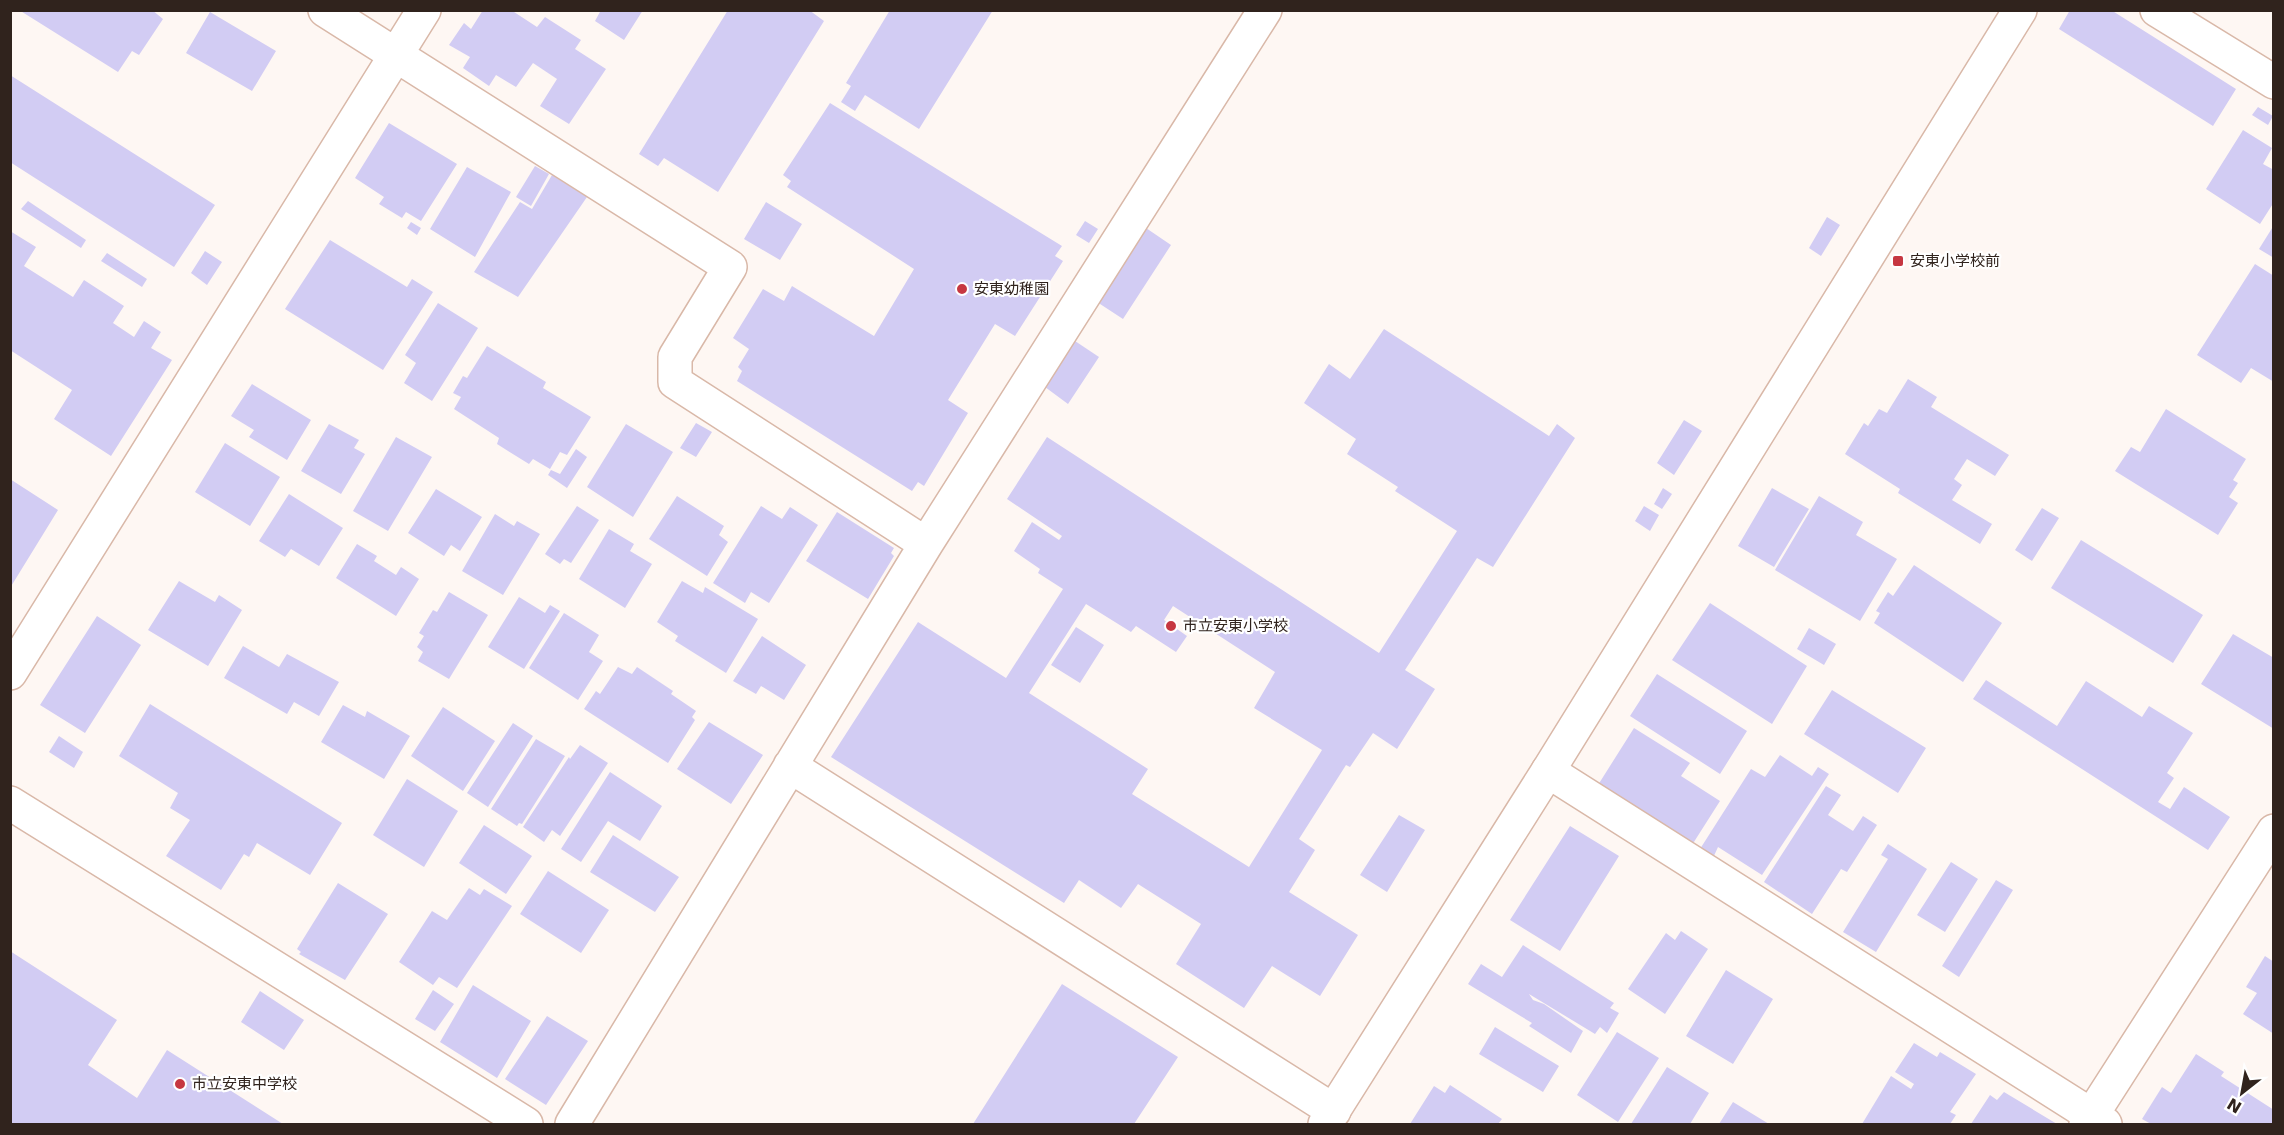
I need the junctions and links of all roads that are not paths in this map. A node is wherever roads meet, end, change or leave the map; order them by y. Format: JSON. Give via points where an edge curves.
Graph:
{"nodes":[{"id":1,"x":325,"y":10,"type":"edge"},
{"id":2,"x":424,"y":10,"type":"edge"},
{"id":3,"x":1265,"y":10,"type":"edge"},
{"id":4,"x":2020,"y":10,"type":"edge"},
{"id":5,"x":2157,"y":10,"type":"edge"},
{"id":6,"x":395,"y":56,"type":"junction"},
{"id":7,"x":2274,"y":82,"type":"edge"},
{"id":8,"x":926,"y":544,"type":"junction"},
{"id":9,"x":10,"y":673,"type":"edge"},
{"id":10,"x":790,"y":766,"type":"junction"},
{"id":11,"x":1548,"y":771,"type":"junction"},
{"id":12,"x":10,"y":803,"type":"edge"},
{"id":13,"x":2274,"y":831,"type":"edge"},
{"id":14,"x":1330,"y":1118,"type":"edge"},
{"id":15,"x":2094,"y":1122,"type":"edge"},
{"id":16,"x":526,"y":1125,"type":"edge"},
{"id":17,"x":572,"y":1125,"type":"edge"}],
"edges":[{"from":1,"to":6,"type":"street"},
{"from":2,"to":6,"type":"street"},
{"from":3,"to":8,"type":"street"},
{"from":4,"to":11,"type":"street"},
{"from":5,"to":7,"type":"street"},
{"from":6,"to":8,"type":"street","via":[[730,267],[675,357],[675,382]]},
{"from":6,"to":9,"type":"street"},
{"from":8,"to":10,"type":"street"},
{"from":10,"to":14,"type":"street"},
{"from":10,"to":17,"type":"street"},
{"from":11,"to":14,"type":"street"},
{"from":11,"to":15,"type":"street"},
{"from":12,"to":16,"type":"street"},
{"from":13,"to":15,"type":"street"}]}
